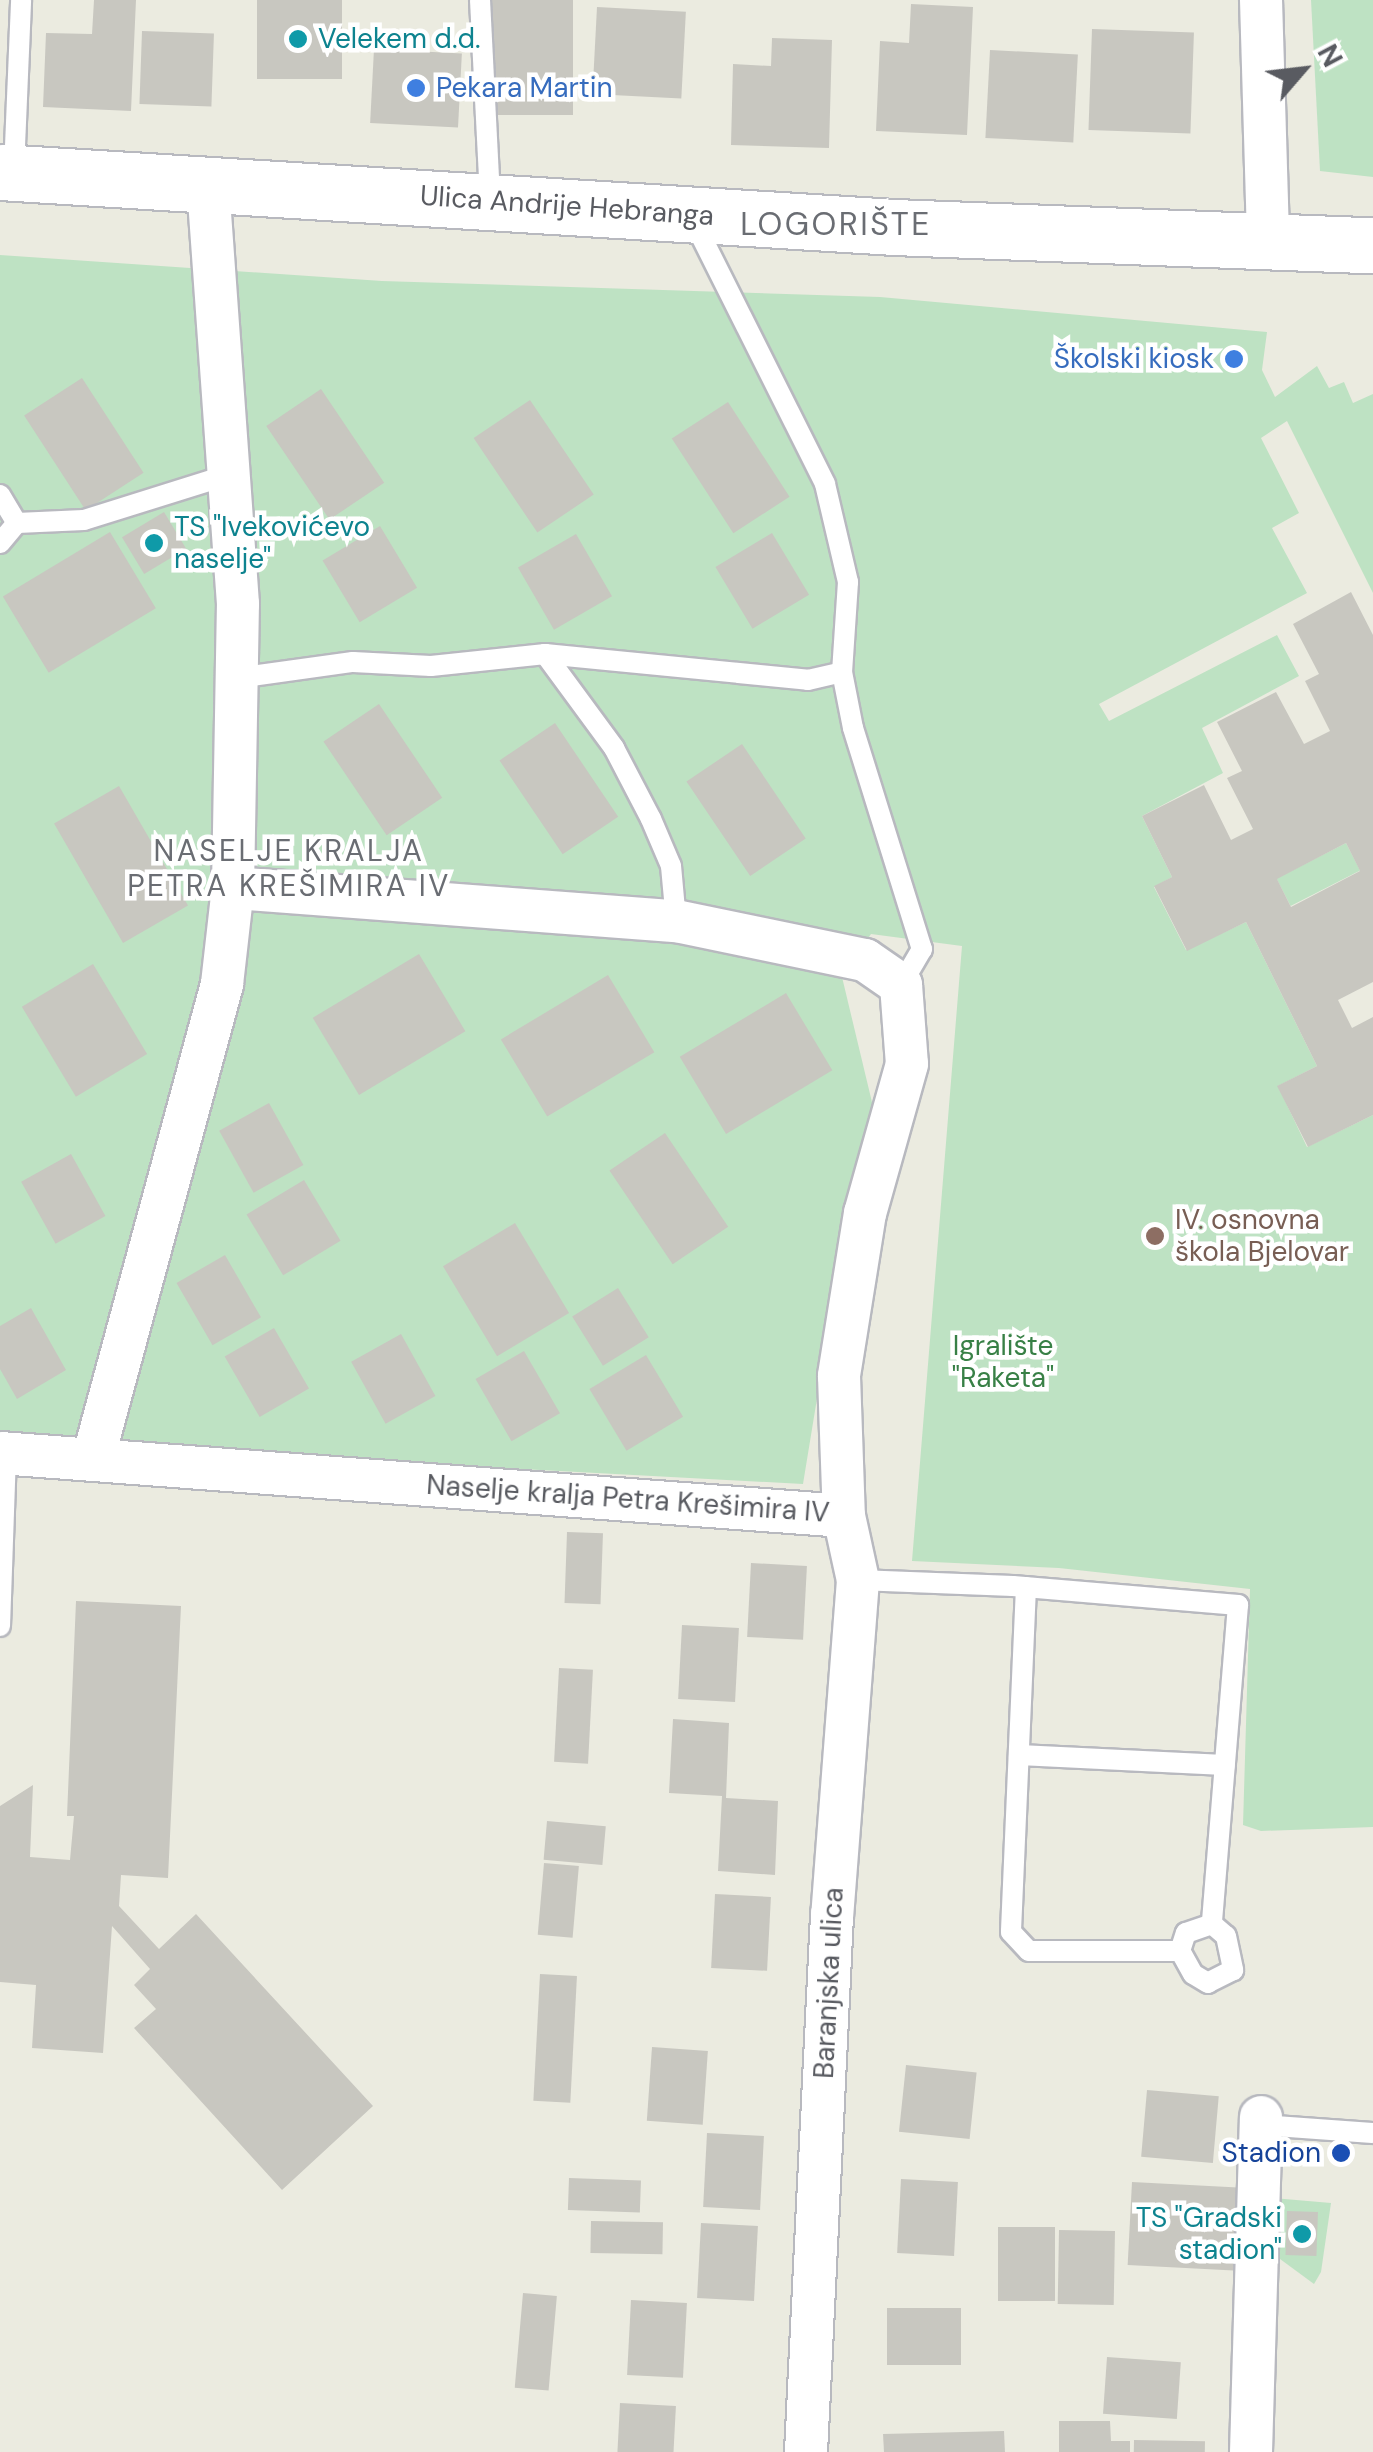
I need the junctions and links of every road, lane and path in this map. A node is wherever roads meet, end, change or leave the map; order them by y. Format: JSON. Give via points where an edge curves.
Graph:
{"nodes":[{"id":1,"x":21,"y":0,"type":"edge"},
{"id":2,"x":480,"y":0,"type":"edge"},
{"id":3,"x":1261,"y":0,"type":"edge"},
{"id":4,"x":7,"y":172,"type":"edge"},
{"id":5,"x":208,"y":182,"type":"junction"},
{"id":6,"x":490,"y":200,"type":"junction"},
{"id":7,"x":690,"y":214,"type":"junction"},
{"id":8,"x":1268,"y":240,"type":"junction"},
{"id":9,"x":1373,"y":246,"type":"edge"},
{"id":10,"x":228,"y":475,"type":"junction"},
{"id":11,"x":0,"y":495,"type":"edge"},
{"id":12,"x":17,"y":523,"type":"junction"},
{"id":13,"x":0,"y":543,"type":"edge"},
{"id":14,"x":545,"y":654,"type":"junction"},
{"id":15,"x":842,"y":672,"type":"junction"},
{"id":16,"x":237,"y":678,"type":"junction"},
{"id":17,"x":233,"y":888,"type":"junction"},
{"id":18,"x":676,"y":921,"type":"junction"},
{"id":19,"x":901,"y":986,"type":"junction"},
{"id":20,"x":3,"y":1453,"type":"edge"},
{"id":21,"x":93,"y":1459,"type":"junction"},
{"id":22,"x":844,"y":1516,"type":"junction"},
{"id":23,"x":858,"y":1580,"type":"junction"},
{"id":24,"x":1026,"y":1587,"type":"junction"},
{"id":25,"x":0,"y":1626,"type":"edge"},
{"id":26,"x":1019,"y":1756,"type":"junction"},
{"id":27,"x":1225,"y":1765,"type":"junction"},
{"id":28,"x":1212,"y":1924,"type":"junction"},
{"id":29,"x":1180,"y":1952,"type":"junction"},
{"id":30,"x":1261,"y":2121,"type":"joint"},
{"id":31,"x":1373,"y":2133,"type":"edge"},
{"id":32,"x":806,"y":2452,"type":"edge"},
{"id":33,"x":1251,"y":2452,"type":"edge"}],
"edges":[{"from":1,"to":4,"type":"lane"},
{"from":2,"to":6,"type":"lane"},
{"from":3,"to":8,"type":"street"},
{"from":4,"to":5,"type":"main road","name":"Ulica Andrije Hebranga"},
{"from":5,"to":6,"type":"main road","name":"Ulica Andrije Hebranga"},
{"from":5,"to":10,"type":"street"},
{"from":6,"to":7,"type":"main road","name":"Ulica Andrije Hebranga"},
{"from":7,"to":8,"type":"main road","name":"Ulica Andrije Hebranga"},
{"from":7,"to":15,"type":"lane","via":[[825,484],[848,582]]},
{"from":8,"to":9,"type":"main road","name":"Ulica Andrije Hebranga"},
{"from":10,"to":12,"type":"lane","via":[[84,520]]},
{"from":10,"to":16,"type":"street"},
{"from":11,"to":12,"type":"lane"},
{"from":12,"to":13,"type":"lane"},
{"from":14,"to":15,"type":"lane","via":[[808,680]]},
{"from":14,"to":16,"type":"lane","via":[[431,666],[353,662]]},
{"from":14,"to":18,"type":"lane","via":[[614,748],[651,818],[671,866]]},
{"from":15,"to":19,"type":"lane","via":[[922,949]]},
{"from":16,"to":17,"type":"street"},
{"from":17,"to":18,"type":"street"},
{"from":17,"to":21,"type":"street","via":[[222,984]]},
{"from":18,"to":19,"type":"street","via":[[865,960]]},
{"from":19,"to":22,"type":"street","name":"Naselje kralja Petra Krešimira IV","via":[[908,1064],[865,1213],[839,1376]]},
{"from":20,"to":21,"type":"street","name":"Naselje kralja Petra Krešimira IV"},
{"from":20,"to":25,"type":"lane"},
{"from":21,"to":22,"type":"street","name":"Naselje kralja Petra Krešimira IV"},
{"from":22,"to":23,"type":"street","name":"Baranjska ulica"},
{"from":23,"to":24,"type":"lane"},
{"from":23,"to":32,"type":"street","name":"Baranjska ulica","via":[[832,1915]]},
{"from":24,"to":26,"type":"lane"},
{"from":24,"to":27,"type":"lane","via":[[1238,1606]]},
{"from":26,"to":27,"type":"lane"},
{"from":26,"to":29,"type":"lane","via":[[1011,1932],[1029,1950]]},
{"from":27,"to":28,"type":"lane"},
{"from":28,"to":29,"type":"lane","via":[[1186,1933]]},
{"from":28,"to":29,"type":"lane","via":[[1226,1936],[1233,1970],[1208,1983],[1193,1974]]},
{"from":30,"to":31,"type":"lane"},
{"from":30,"to":33,"type":"street"}]}
